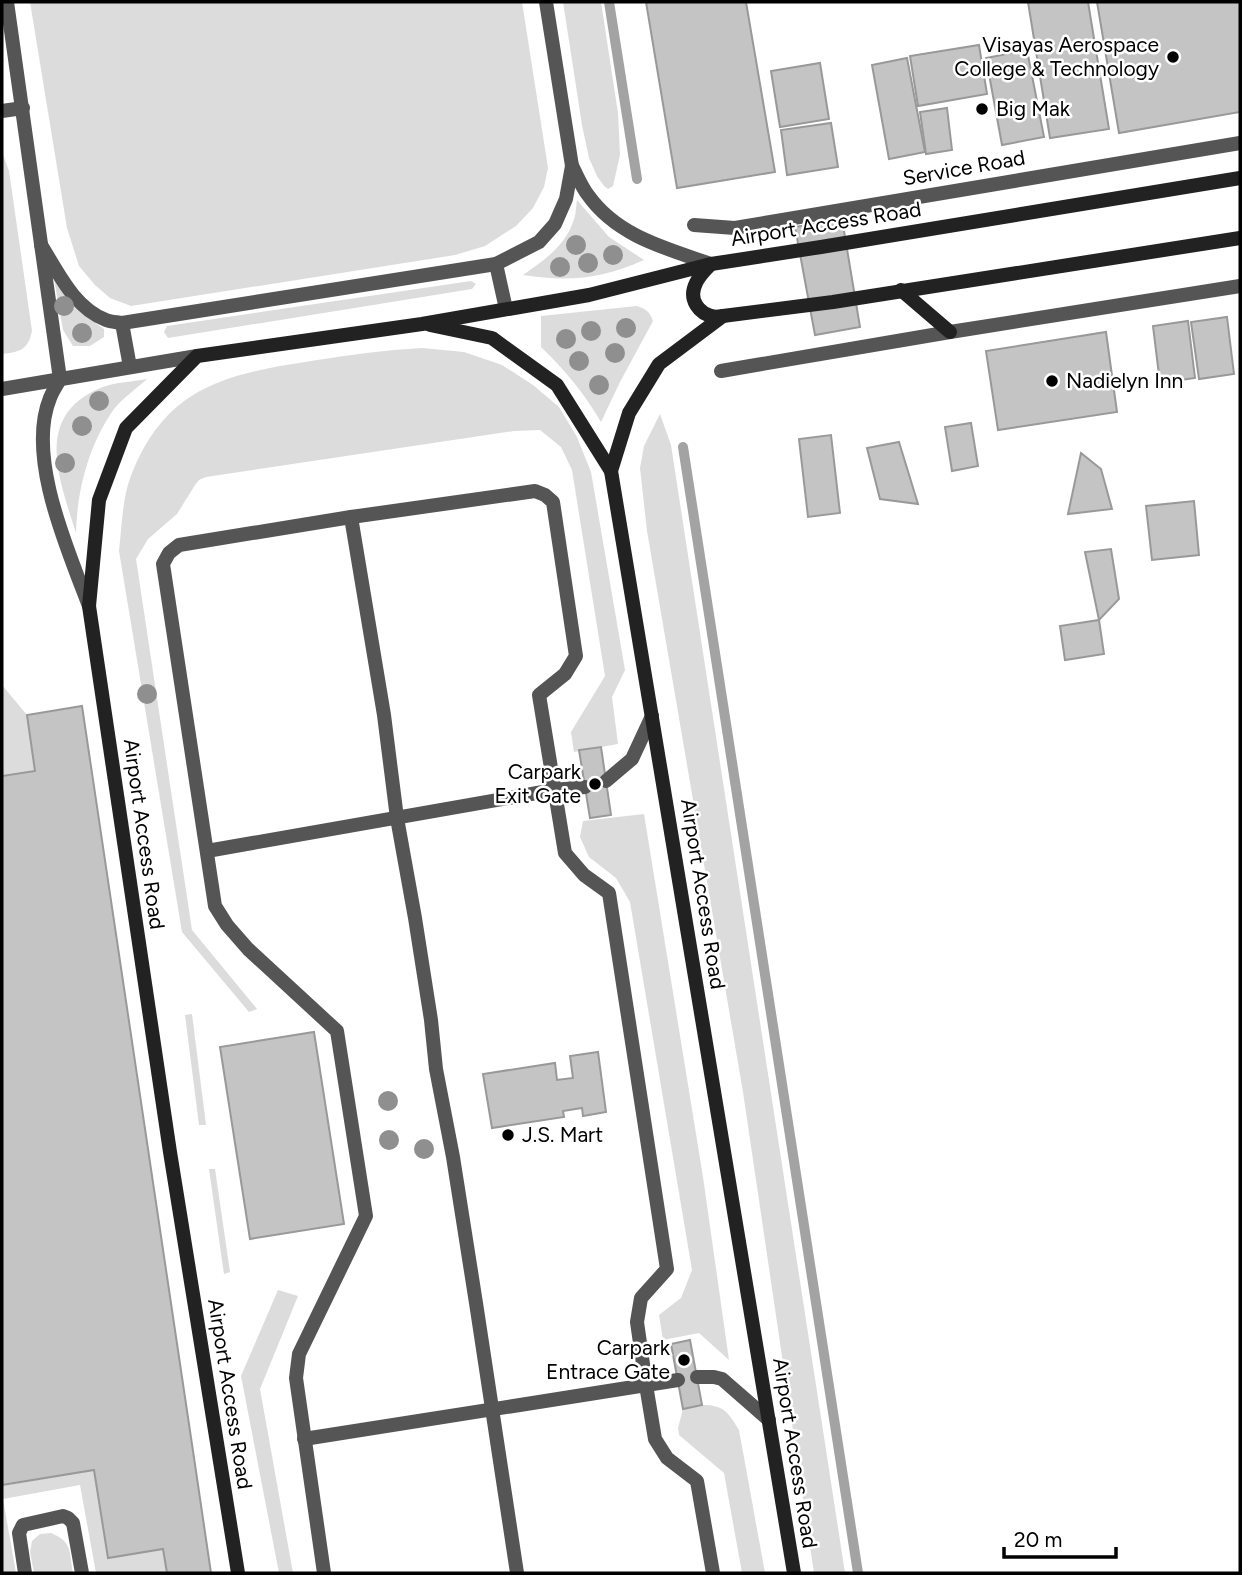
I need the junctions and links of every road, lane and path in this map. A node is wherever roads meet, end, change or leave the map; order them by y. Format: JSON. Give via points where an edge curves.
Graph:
{"nodes":[{"id":1,"x":6,"y":2,"type":"edge"},
{"id":2,"x":546,"y":2,"type":"edge"},
{"id":3,"x":23,"y":107,"type":"junction"},
{"id":4,"x":2,"y":111,"type":"edge"},
{"id":5,"x":1240,"y":143,"type":"edge"},
{"id":6,"x":572,"y":166,"type":"junction"},
{"id":7,"x":1240,"y":178,"type":"edge"},
{"id":8,"x":694,"y":225,"type":"dead end"},
{"id":9,"x":1240,"y":238,"type":"edge"},
{"id":10,"x":41,"y":245,"type":"junction"},
{"id":11,"x":496,"y":264,"type":"junction"},
{"id":12,"x":711,"y":264,"type":"junction"},
{"id":13,"x":1240,"y":286,"type":"edge"},
{"id":14,"x":901,"y":290,"type":"junction"},
{"id":15,"x":506,"y":309,"type":"junction"},
{"id":16,"x":723,"y":316,"type":"junction"},
{"id":17,"x":122,"y":323,"type":"junction"},
{"id":18,"x":422,"y":324,"type":"junction"},
{"id":19,"x":950,"y":332,"type":"junction"},
{"id":20,"x":197,"y":356,"type":"junction"},
{"id":21,"x":130,"y":367,"type":"junction"},
{"id":22,"x":721,"y":371,"type":"dead end"},
{"id":23,"x":60,"y":379,"type":"junction"},
{"id":24,"x":2,"y":388,"type":"edge"},
{"id":25,"x":611,"y":471,"type":"junction"},
{"id":26,"x":351,"y":517,"type":"junction"},
{"id":27,"x":89,"y":606,"type":"junction"},
{"id":28,"x":652,"y":716,"type":"junction"},
{"id":29,"x":606,"y":781,"type":"dead end"},
{"id":30,"x":585,"y":787,"type":"dead end"},
{"id":31,"x":554,"y":790,"type":"junction"},
{"id":32,"x":397,"y":818,"type":"junction"},
{"id":33,"x":207,"y":851,"type":"junction"},
{"id":34,"x":697,"y":1377,"type":"dead end"},
{"id":35,"x":678,"y":1380,"type":"dead end"},
{"id":36,"x":646,"y":1385,"type":"junction"},
{"id":37,"x":492,"y":1409,"type":"junction"},
{"id":38,"x":769,"y":1420,"type":"junction"},
{"id":39,"x":304,"y":1439,"type":"junction"},
{"id":40,"x":25,"y":1573,"type":"edge"},
{"id":41,"x":82,"y":1573,"type":"edge"},
{"id":42,"x":238,"y":1573,"type":"edge"},
{"id":43,"x":324,"y":1573,"type":"edge"},
{"id":44,"x":517,"y":1573,"type":"edge"},
{"id":45,"x":713,"y":1573,"type":"edge"},
{"id":46,"x":794,"y":1573,"type":"edge"}],
"edges":[{"from":1,"to":3,"type":"lane"},
{"from":2,"to":6,"type":"lane"},
{"from":3,"to":4,"type":"lane"},
{"from":3,"to":10,"type":"lane"},
{"from":5,"to":8,"type":"lane","name":"Service Road","via":[[735,228]]},
{"from":6,"to":11,"type":"lane","via":[[566,199],[555,224],[539,242]]},
{"from":6,"to":12,"type":"lane","via":[[606,216],[645,242]]},
{"from":7,"to":12,"type":"main road","name":"Airport Access Road"},
{"from":9,"to":14,"type":"main road"},
{"from":10,"to":17,"type":"lane","via":[[80,303],[106,320]]},
{"from":10,"to":23,"type":"lane"},
{"from":11,"to":15,"type":"lane"},
{"from":11,"to":17,"type":"lane"},
{"from":12,"to":15,"type":"main road","name":"Airport Access Road","via":[[589,295]]},
{"from":12,"to":16,"type":"main road","via":[[697,280],[693,297],[708,316]]},
{"from":13,"to":19,"type":"lane"},
{"from":14,"to":16,"type":"main road"},
{"from":14,"to":19,"type":"main road"},
{"from":15,"to":18,"type":"main road","name":"Airport Access Road"},
{"from":16,"to":25,"type":"main road","via":[[659,365],[629,413]]},
{"from":17,"to":21,"type":"lane"},
{"from":18,"to":20,"type":"main road","name":"Airport Access Road"},
{"from":18,"to":25,"type":"main road","name":"Airport Access Road","via":[[492,338],[557,385]]},
{"from":19,"to":22,"type":"lane"},
{"from":20,"to":21,"type":"lane"},
{"from":20,"to":27,"type":"main road","name":"Airport Access Road","via":[[126,428],[99,500]]},
{"from":21,"to":23,"type":"lane"},
{"from":23,"to":24,"type":"lane"},
{"from":23,"to":27,"type":"lane","via":[[45,418],[48,484]]},
{"from":25,"to":28,"type":"main road","name":"Airport Access Road"},
{"from":26,"to":31,"type":"lane","via":[[535,491],[553,502],[576,656],[565,674],[539,695]]},
{"from":26,"to":32,"type":"lane"},
{"from":26,"to":33,"type":"lane","via":[[179,545],[163,564]]},
{"from":27,"to":42,"type":"main road","name":"Airport Access Road"},
{"from":28,"to":29,"type":"lane","via":[[632,759]]},
{"from":28,"to":38,"type":"main road","name":"Airport Access Road"},
{"from":30,"to":31,"type":"lane"},
{"from":31,"to":32,"type":"lane"},
{"from":31,"to":36,"type":"lane","via":[[565,853],[609,893],[667,1269],[641,1298],[637,1322]]},
{"from":32,"to":33,"type":"lane"},
{"from":32,"to":37,"type":"lane"},
{"from":33,"to":39,"type":"lane","via":[[215,906],[227,925],[337,1031],[366,1216],[299,1353],[296,1378]]},
{"from":34,"to":38,"type":"lane","via":[[722,1379]]},
{"from":35,"to":36,"type":"lane"},
{"from":36,"to":37,"type":"lane"},
{"from":36,"to":45,"type":"lane","via":[[655,1439],[667,1458],[697,1481]]},
{"from":37,"to":39,"type":"lane"},
{"from":37,"to":44,"type":"lane"},
{"from":38,"to":46,"type":"main road","name":"Airport Access Road"},
{"from":39,"to":43,"type":"lane"},
{"from":40,"to":41,"type":"lane","via":[[19,1533],[23,1525],[63,1516],[73,1523]]}]}
